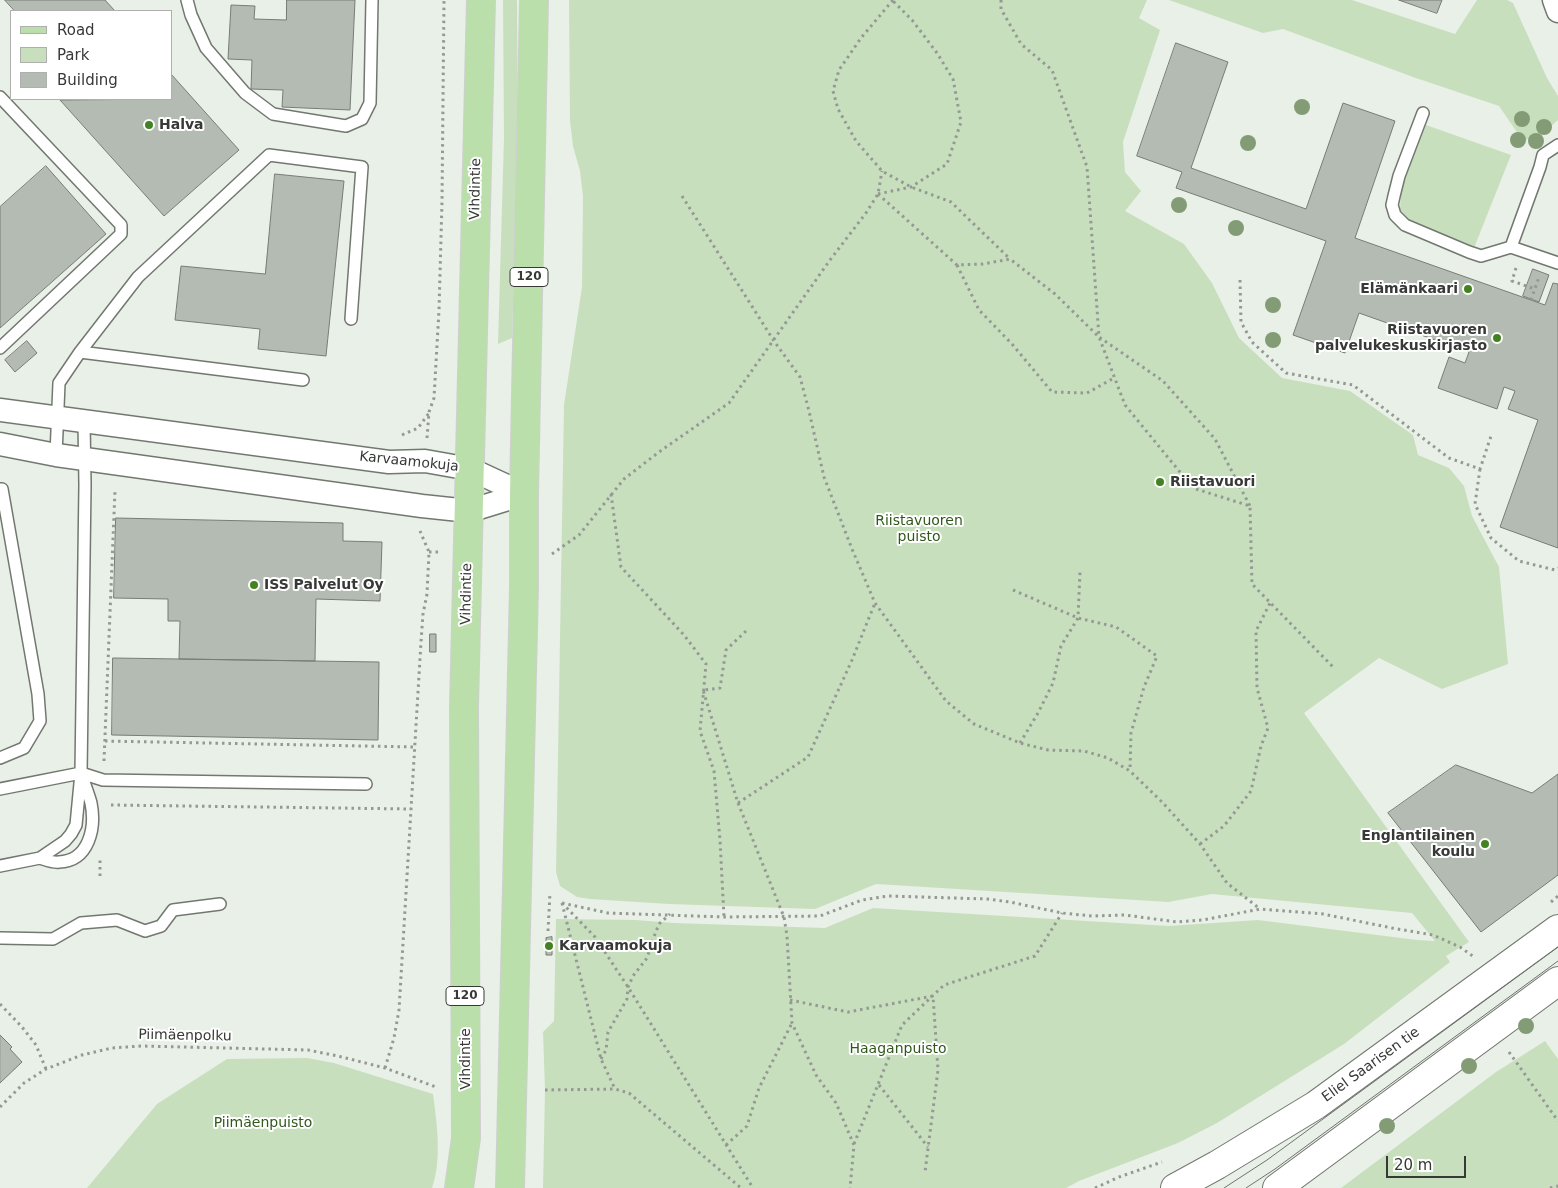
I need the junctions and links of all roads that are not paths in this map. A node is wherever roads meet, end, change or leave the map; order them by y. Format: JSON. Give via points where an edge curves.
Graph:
{"nodes":[{"id":1,"x":187,"y":0,"type":"edge"},
{"id":2,"x":372,"y":0,"type":"edge"},
{"id":3,"x":481,"y":0,"type":"edge"},
{"id":4,"x":534,"y":0,"type":"edge"},
{"id":5,"x":1554,"y":0,"type":"edge"},
{"id":6,"x":1558,"y":10,"type":"edge"},
{"id":7,"x":0,"y":97,"type":"edge"},
{"id":8,"x":4,"y":109,"type":"edge"},
{"id":9,"x":1423,"y":113,"type":"dead end"},
{"id":10,"x":1558,"y":145,"type":"edge"},
{"id":11,"x":1511,"y":247,"type":"junction"},
{"id":12,"x":1558,"y":263,"type":"edge"},
{"id":13,"x":351,"y":319,"type":"dead end"},
{"id":14,"x":0,"y":348,"type":"edge"},
{"id":15,"x":80,"y":352,"type":"junction"},
{"id":16,"x":303,"y":380,"type":"dead end"},
{"id":17,"x":0,"y":410,"type":"edge"},
{"id":18,"x":58,"y":417,"type":"junction"},
{"id":19,"x":84,"y":421,"type":"junction"},
{"id":20,"x":0,"y":444,"type":"edge"},
{"id":21,"x":56,"y":454,"type":"junction"},
{"id":22,"x":85,"y":459,"type":"junction"},
{"id":23,"x":470,"y":469,"type":"junction"},
{"id":24,"x":0,"y":489,"type":"edge"},
{"id":25,"x":524,"y":494,"type":"junction"},
{"id":26,"x":469,"y":511,"type":"junction"},
{"id":27,"x":0,"y":758,"type":"edge"},
{"id":28,"x":81,"y":774,"type":"junction"},
{"id":29,"x":366,"y":784,"type":"dead end"},
{"id":30,"x":0,"y":788,"type":"edge"},
{"id":31,"x":40,"y":858,"type":"junction"},
{"id":32,"x":0,"y":866,"type":"edge"},
{"id":33,"x":220,"y":904,"type":"dead end"},
{"id":34,"x":1558,"y":929,"type":"edge"},
{"id":35,"x":0,"y":938,"type":"edge"},
{"id":36,"x":1558,"y":980,"type":"edge"},
{"id":37,"x":459,"y":1188,"type":"edge"},
{"id":38,"x":510,"y":1188,"type":"edge"},
{"id":39,"x":1175,"y":1188,"type":"edge"},
{"id":40,"x":1277,"y":1188,"type":"edge"}],
"edges":[{"from":1,"to":2,"type":"lane","via":[[206,48],[245,93],[273,114],[346,126],[362,119],[370,103]]},
{"from":3,"to":23,"type":"main road","name":"Vihdintie","number":"120"},
{"from":4,"to":25,"type":"main road","number":"120"},
{"from":5,"to":6,"type":"street"},
{"from":7,"to":8,"type":"lane"},
{"from":8,"to":14,"type":"lane","via":[[121,225],[121,234]]},
{"from":9,"to":11,"type":"lane","via":[[1399,176],[1392,205],[1395,215],[1405,225],[1481,256]]},
{"from":10,"to":11,"type":"lane","via":[[1543,155]]},
{"from":11,"to":12,"type":"lane"},
{"from":13,"to":15,"type":"lane","via":[[362,167],[269,154],[138,277]]},
{"from":15,"to":16,"type":"lane"},
{"from":15,"to":18,"type":"lane","via":[[59,382]]},
{"from":17,"to":18,"type":"street","name":"Karvaamokuja"},
{"from":18,"to":19,"type":"street","name":"Karvaamokuja"},
{"from":18,"to":21,"type":"lane"},
{"from":19,"to":22,"type":"lane"},
{"from":19,"to":23,"type":"street","name":"Karvaamokuja","via":[[389,462],[425,461]]},
{"from":20,"to":21,"type":"street"},
{"from":21,"to":22,"type":"street"},
{"from":22,"to":26,"type":"street"},
{"from":22,"to":28,"type":"lane"},
{"from":23,"to":25,"type":"street","name":"Karvaamokuja"},
{"from":23,"to":26,"type":"main road","name":"Vihdintie","number":"120"},
{"from":24,"to":27,"type":"lane","via":[[38,694],[40,721],[24,748]]},
{"from":25,"to":26,"type":"street"},
{"from":25,"to":38,"type":"main road","number":"120"},
{"from":26,"to":37,"type":"main road","name":"Vihdintie","number":"120","via":[[464,708],[466,1138]]},
{"from":28,"to":29,"type":"lane","via":[[103,780]]},
{"from":28,"to":30,"type":"lane"},
{"from":28,"to":31,"type":"lane","via":[[76,825],[65,841]]},
{"from":28,"to":31,"type":"lane","via":[[91,804],[92,831],[87,847],[72,860],[58,863]]},
{"from":31,"to":32,"type":"lane"},
{"from":33,"to":35,"type":"lane","via":[[173,910],[161,926],[145,931],[117,920],[81,923],[53,939]]},
{"from":34,"to":39,"type":"street","name":"Eliel Saarisen tie","via":[[1316,1105]]},
{"from":36,"to":40,"type":"street"}]}
